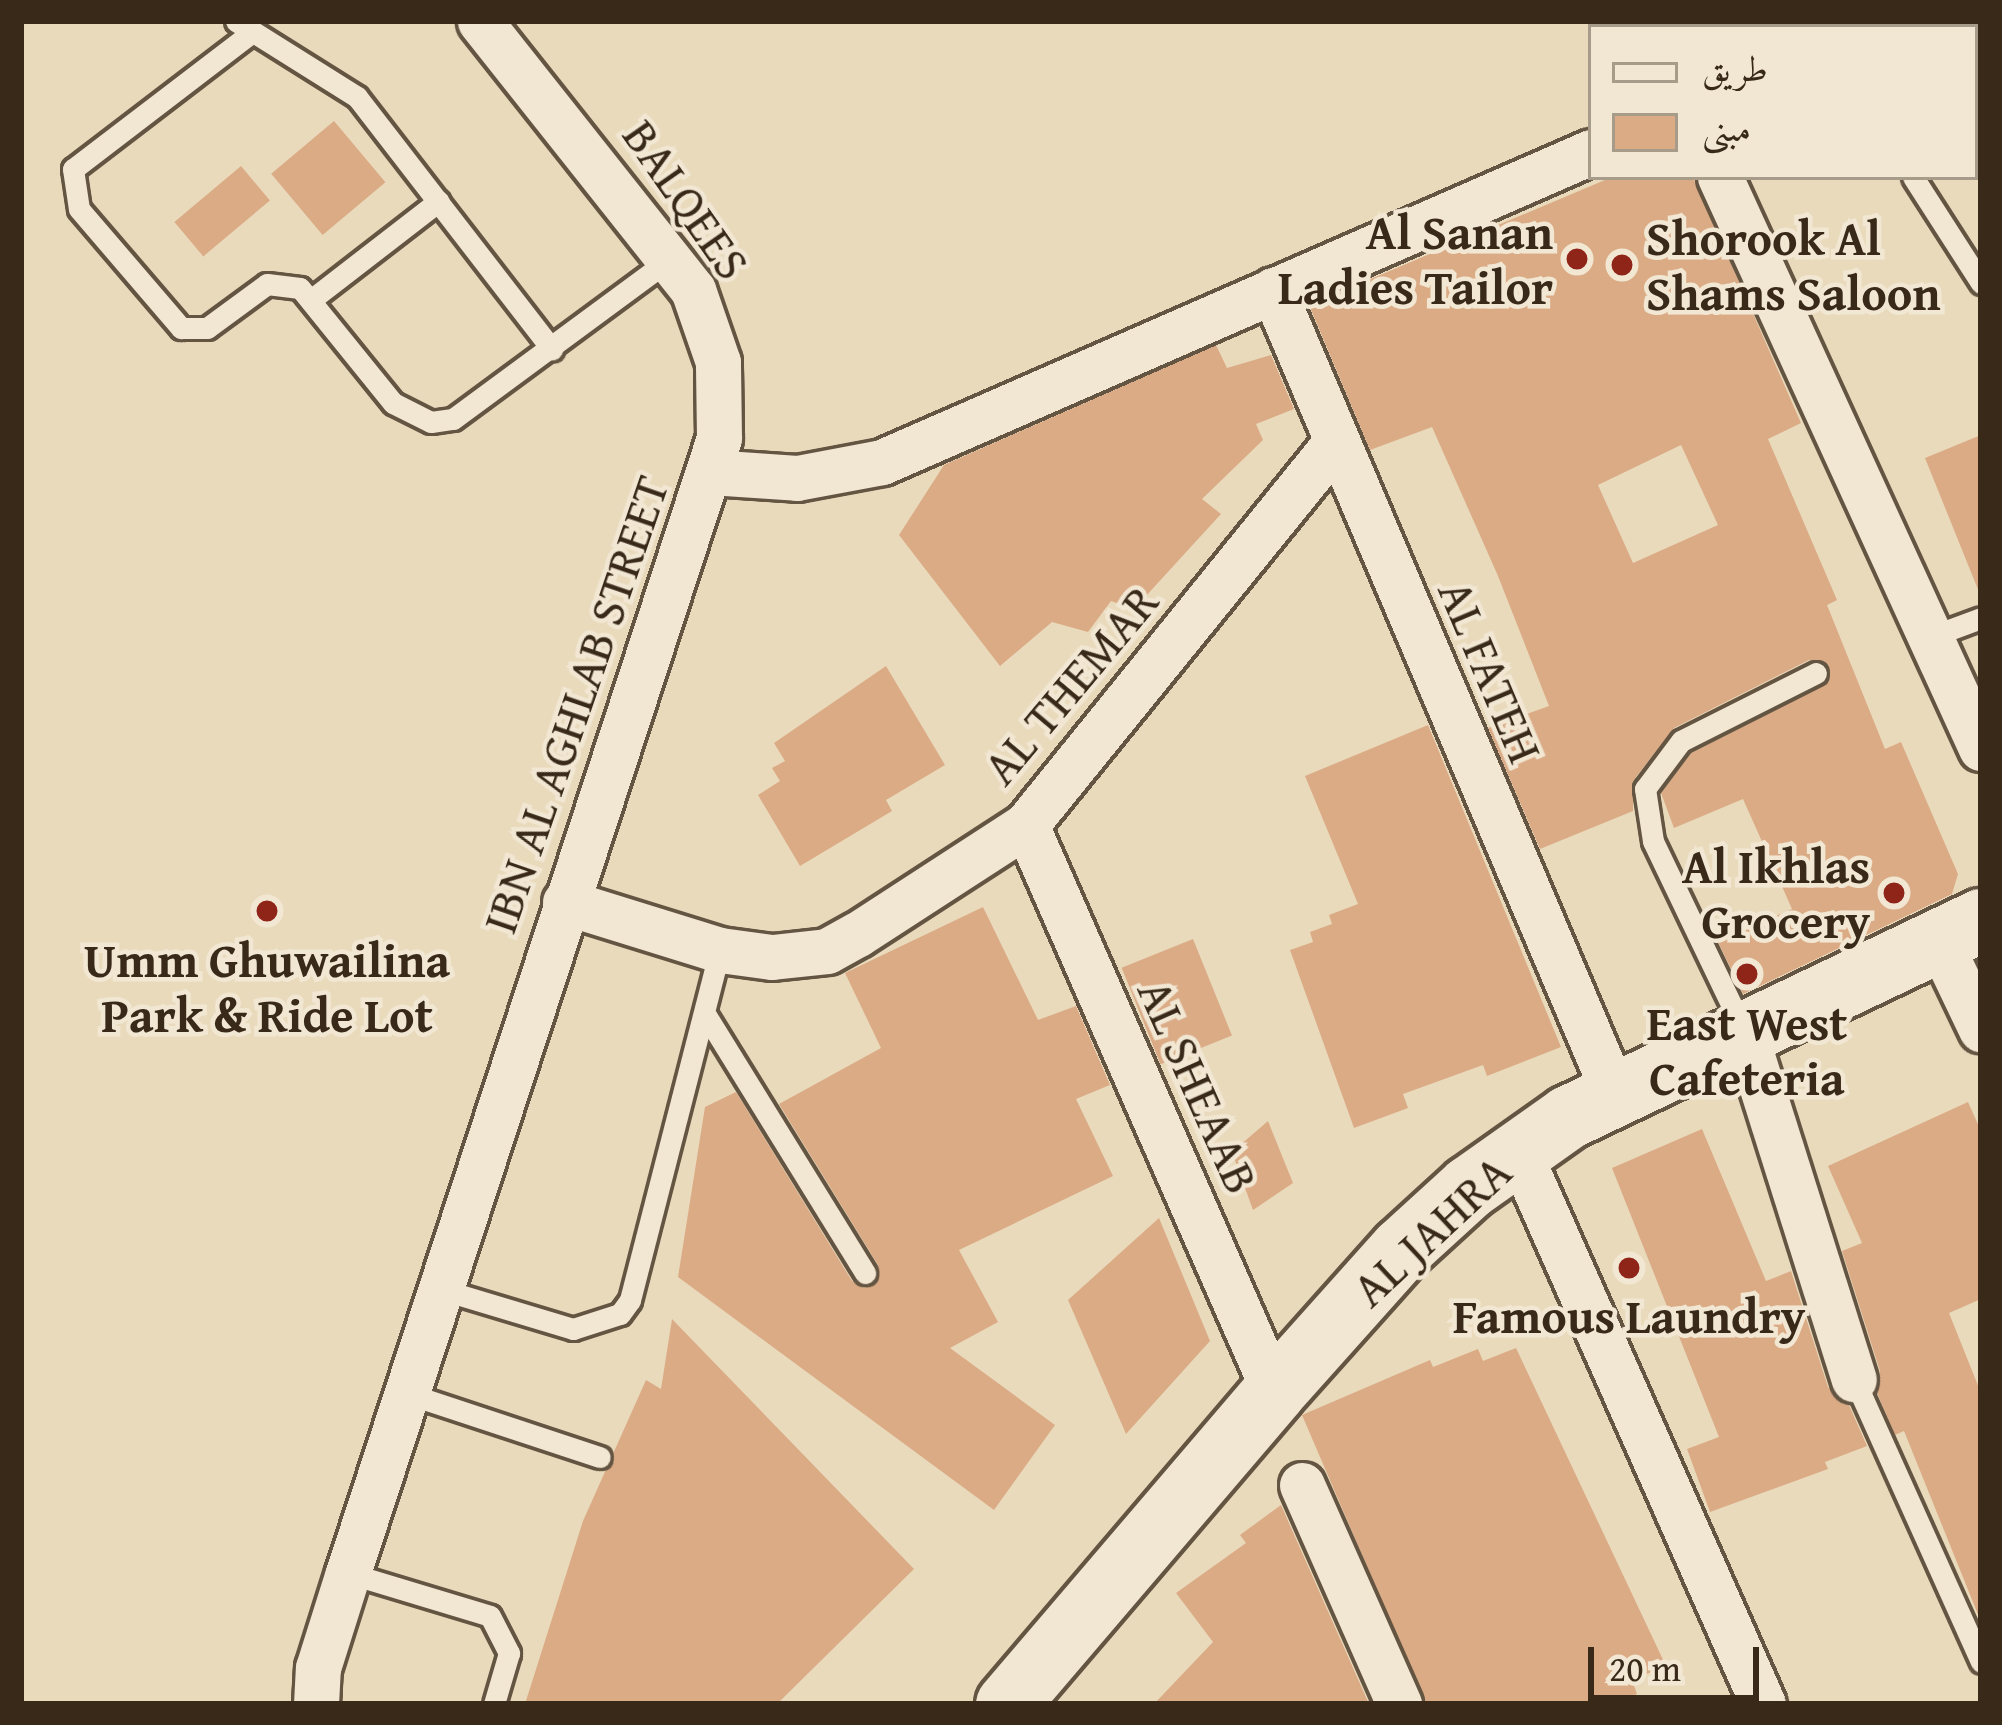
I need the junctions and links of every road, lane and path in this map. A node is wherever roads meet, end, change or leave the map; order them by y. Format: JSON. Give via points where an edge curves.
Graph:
{"nodes":[{"id":1,"x":480,"y":21,"type":"edge"},
{"id":2,"x":244,"y":27,"type":"edge"},
{"id":3,"x":1588,"y":153,"type":"edge"},
{"id":4,"x":1721,"y":180,"type":"edge"},
{"id":5,"x":1915,"y":180,"type":"edge"},
{"id":6,"x":439,"y":200,"type":"junction"},
{"id":7,"x":671,"y":258,"type":"junction"},
{"id":8,"x":1981,"y":283,"type":"edge"},
{"id":9,"x":1273,"y":290,"type":"junction"},
{"id":10,"x":312,"y":299,"type":"junction"},
{"id":11,"x":552,"y":349,"type":"junction"},
{"id":12,"x":1335,"y":444,"type":"junction"},
{"id":13,"x":710,"y":472,"type":"junction"},
{"id":14,"x":1981,"y":618,"type":"edge"},
{"id":15,"x":1930,"y":637,"type":"junction"},
{"id":16,"x":1816,"y":673,"type":"dead end"},
{"id":17,"x":1981,"y":748,"type":"edge"},
{"id":18,"x":1026,"y":825,"type":"junction"},
{"id":19,"x":566,"y":902,"type":"junction"},
{"id":20,"x":1960,"y":930,"type":"edge"},
{"id":21,"x":720,"y":950,"type":"junction"},
{"id":22,"x":706,"y":1017,"type":"junction"},
{"id":23,"x":1981,"y":1029,"type":"edge"},
{"id":24,"x":1745,"y":1034,"type":"junction"},
{"id":25,"x":1614,"y":1093,"type":"junction"},
{"id":26,"x":1517,"y":1148,"type":"junction"},
{"id":27,"x":866,"y":1274,"type":"dead end"},
{"id":28,"x":440,"y":1289,"type":"junction"},
{"id":29,"x":1854,"y":1379,"type":"joint"},
{"id":30,"x":1274,"y":1391,"type":"junction"},
{"id":31,"x":406,"y":1393,"type":"junction"},
{"id":32,"x":600,"y":1457,"type":"dead end"},
{"id":33,"x":1302,"y":1485,"type":"dead end"},
{"id":34,"x":348,"y":1573,"type":"junction"},
{"id":35,"x":1981,"y":1662,"type":"edge"},
{"id":36,"x":317,"y":1686,"type":"edge"},
{"id":37,"x":289,"y":1704,"type":"edge"},
{"id":38,"x":494,"y":1704,"type":"edge"},
{"id":39,"x":1007,"y":1704,"type":"edge"},
{"id":40,"x":1400,"y":1704,"type":"edge"},
{"id":41,"x":1763,"y":1704,"type":"edge"}],
"edges":[{"from":1,"to":7,"type":"street","name":"BALQEES"},
{"from":2,"to":6,"type":"lane","via":[[357,97]]},
{"from":2,"to":10,"type":"lane","via":[[81,157],[73,197],[181,328],[207,328],[267,284],[300,288]]},
{"from":3,"to":9,"type":"street","name":"IBN AL AGHLAB STREET"},
{"from":4,"to":15,"type":"street"},
{"from":5,"to":8,"type":"lane"},
{"from":6,"to":10,"type":"lane"},
{"from":6,"to":11,"type":"lane"},
{"from":7,"to":11,"type":"lane"},
{"from":7,"to":13,"type":"street","name":"BALQEES","via":[[709,324],[718,362],[721,419]]},
{"from":9,"to":12,"type":"street","name":"AL FATEH"},
{"from":9,"to":13,"type":"street","name":"IBN AL AGHLAB STREET","via":[[882,462],[797,478]]},
{"from":10,"to":11,"type":"lane","via":[[393,404],[431,422],[471,410]]},
{"from":12,"to":18,"type":"street","name":"AL THEMAR"},
{"from":12,"to":25,"type":"street","name":"AL FATEH"},
{"from":13,"to":19,"type":"street","name":"IBN AL AGHLAB STREET"},
{"from":14,"to":15,"type":"lane"},
{"from":15,"to":17,"type":"street"},
{"from":16,"to":24,"type":"lane","via":[[1682,742],[1646,790],[1653,841]]},
{"from":18,"to":21,"type":"street","name":"AL THEMAR","via":[[827,951],[772,957]]},
{"from":18,"to":30,"type":"street","name":"AL SHEAAB"},
{"from":19,"to":21,"type":"street","name":"AL THEMAR"},
{"from":19,"to":28,"type":"street","name":"IBN AL AGHLAB STREET"},
{"from":20,"to":23,"type":"street"},
{"from":20,"to":24,"type":"street","name":"AL JAHRA"},
{"from":21,"to":22,"type":"lane"},
{"from":22,"to":27,"type":"lane"},
{"from":22,"to":28,"type":"lane","via":[[620,1314],[573,1330]]},
{"from":24,"to":25,"type":"street","name":"AL JAHRA"},
{"from":24,"to":29,"type":"street"},
{"from":25,"to":26,"type":"street","name":"AL JAHRA"},
{"from":26,"to":30,"type":"street","name":"AL JAHRA","via":[[1401,1249]]},
{"from":26,"to":41,"type":"street"},
{"from":28,"to":31,"type":"street","name":"IBN AL AGHLAB STREET"},
{"from":29,"to":35,"type":"lane"},
{"from":30,"to":39,"type":"street","name":"AL JAHRA"},
{"from":31,"to":32,"type":"lane"},
{"from":31,"to":34,"type":"street","name":"IBN AL AGHLAB STREET"},
{"from":33,"to":40,"type":"street"},
{"from":34,"to":36,"type":"street","name":"IBN AL AGHLAB STREET"},
{"from":34,"to":38,"type":"lane","via":[[490,1616],[509,1653]]},
{"from":36,"to":37,"type":"street","name":"IBN AL AGHLAB STREET"}]}
